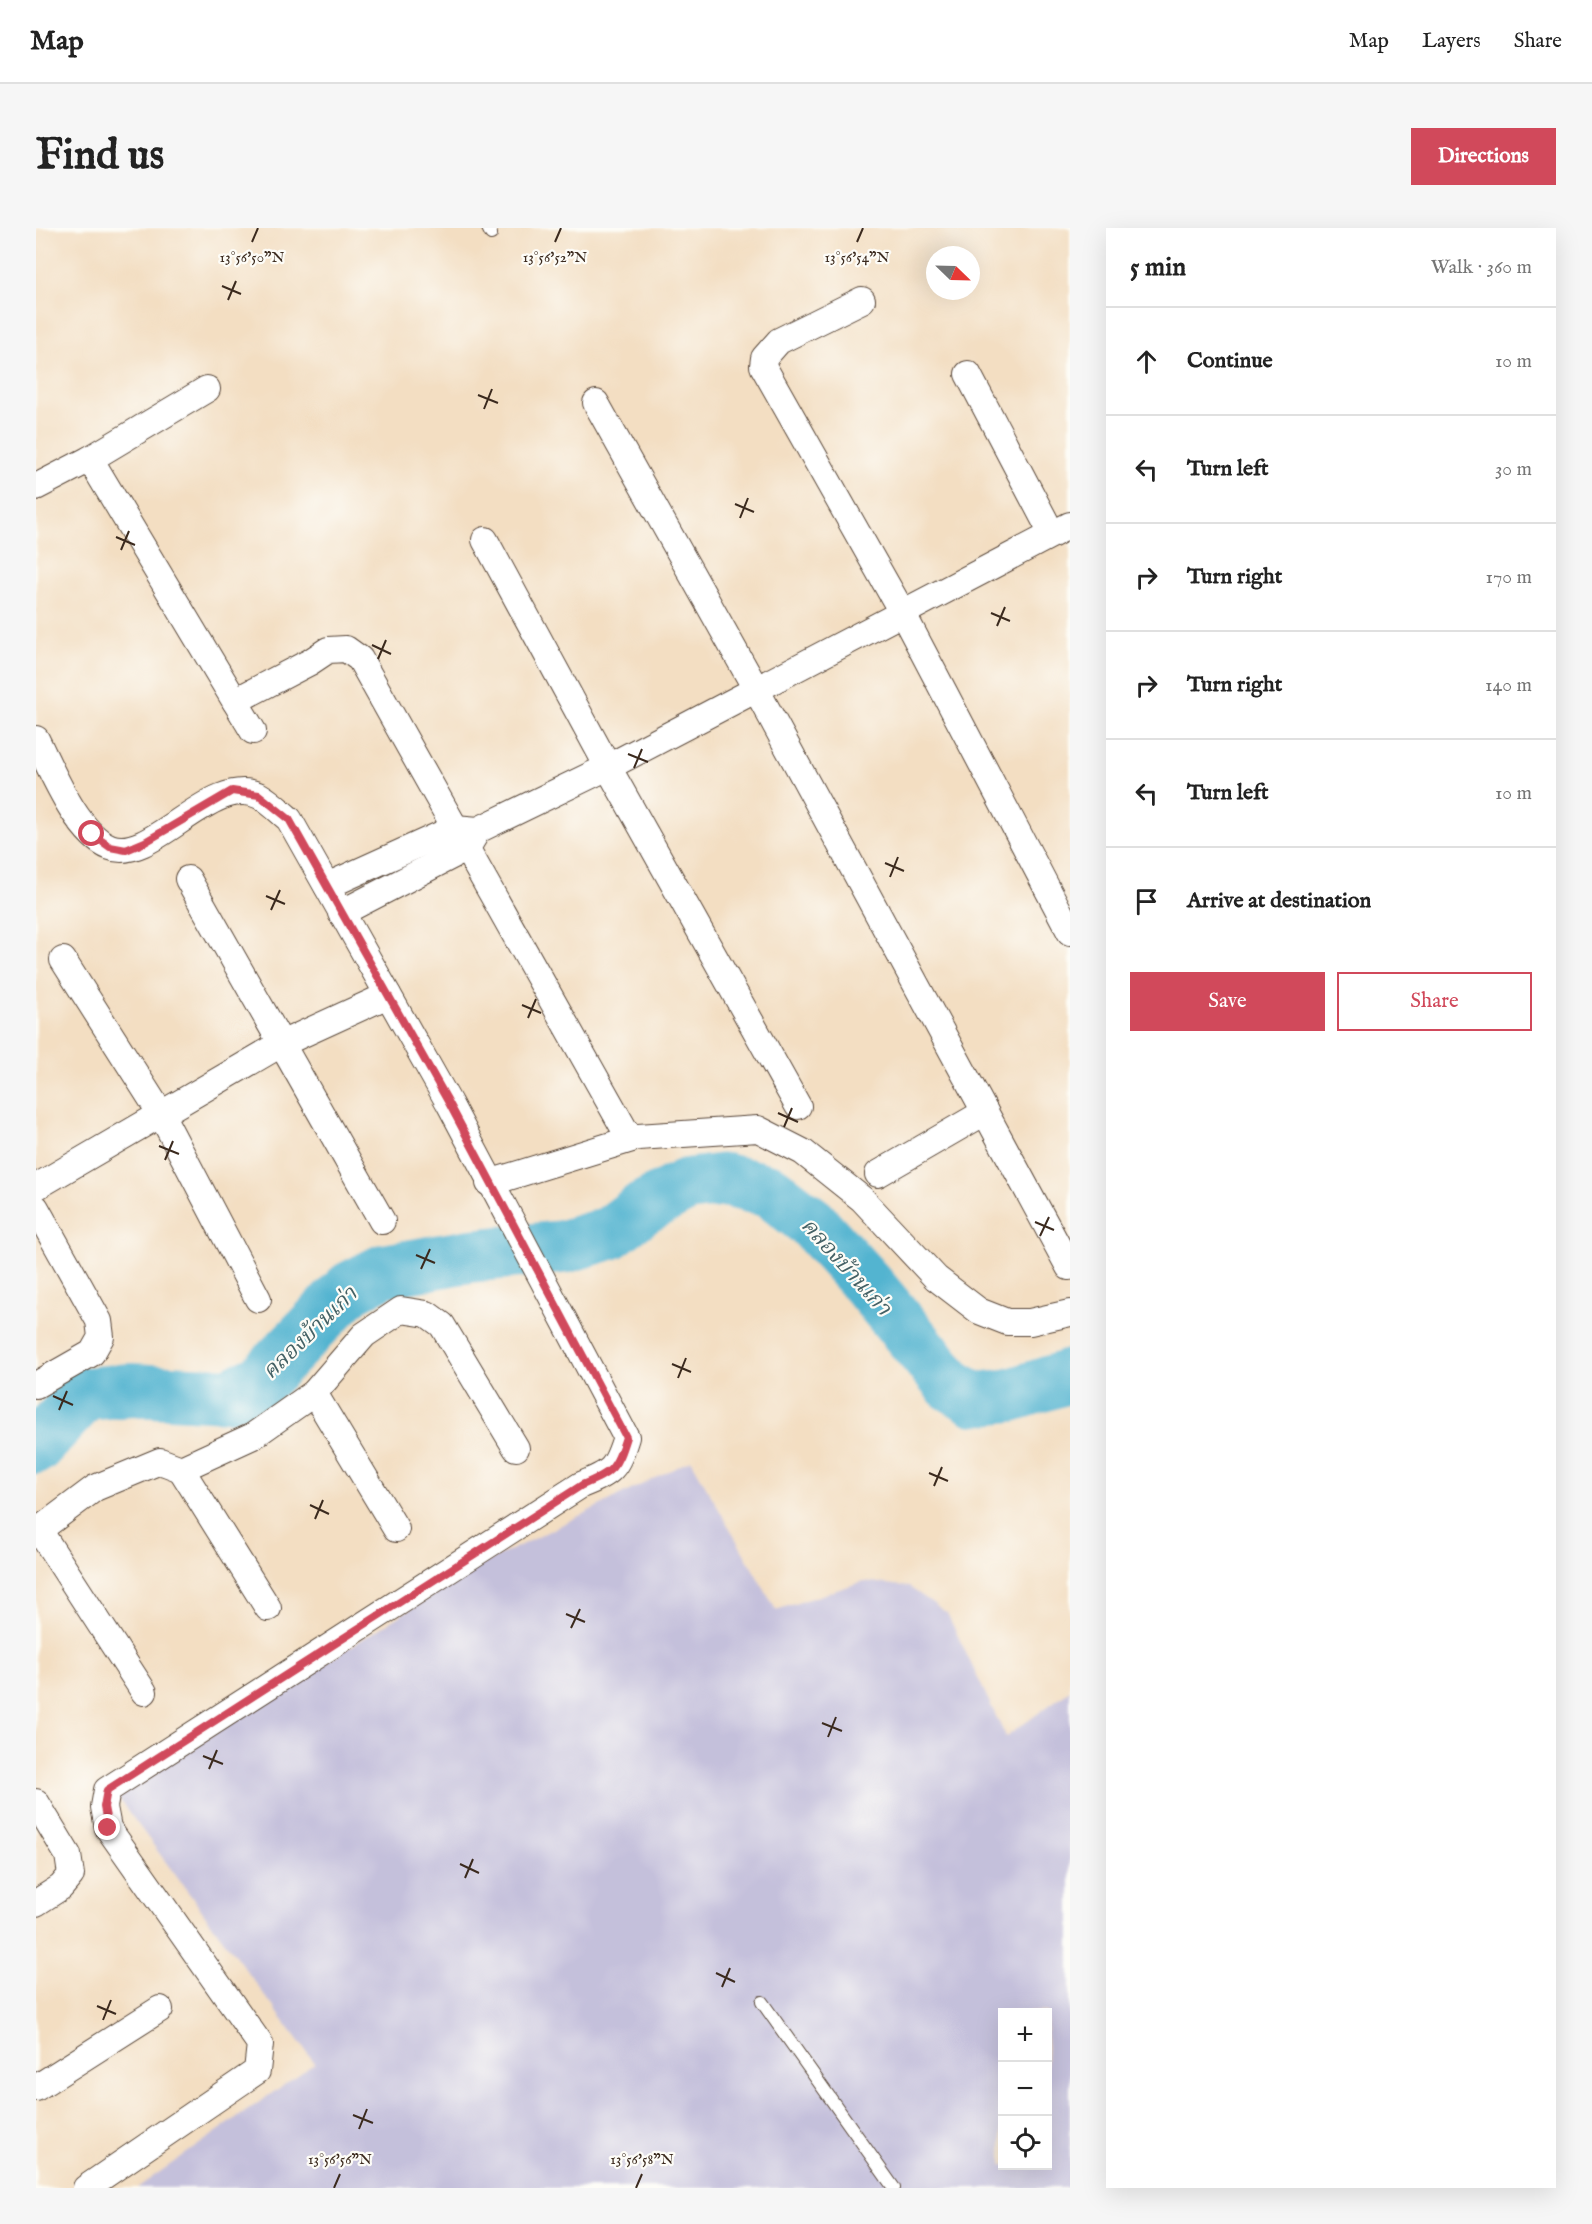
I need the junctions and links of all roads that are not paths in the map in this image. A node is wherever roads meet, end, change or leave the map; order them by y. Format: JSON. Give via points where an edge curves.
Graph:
{"nodes":[{"id":1,"x":862,"y":300,"type":"dead end"},
{"id":2,"x":968,"y":374,"type":"dead end"},
{"id":3,"x":207,"y":389,"type":"dead end"},
{"id":4,"x":596,"y":403,"type":"dead end"},
{"id":5,"x":90,"y":459,"type":"junction"},
{"id":6,"x":36,"y":487,"type":"edge"},
{"id":7,"x":1061,"y":529,"type":"edge"},
{"id":8,"x":485,"y":540,"type":"dead end"},
{"id":9,"x":902,"y":612,"type":"junction"},
{"id":10,"x":756,"y":689,"type":"junction"},
{"id":11,"x":235,"y":701,"type":"junction"},
{"id":12,"x":253,"y":731,"type":"dead end"},
{"id":13,"x":36,"y":739,"type":"edge"},
{"id":14,"x":608,"y":767,"type":"junction"},
{"id":15,"x":466,"y":835,"type":"junction"},
{"id":16,"x":188,"y":879,"type":"dead end"},
{"id":17,"x":327,"y":886,"type":"junction"},
{"id":18,"x":341,"y":913,"type":"junction"},
{"id":19,"x":1070,"y":932,"type":"edge"},
{"id":20,"x":63,"y":960,"type":"dead end"},
{"id":21,"x":388,"y":995,"type":"junction"},
{"id":22,"x":281,"y":1044,"type":"junction"},
{"id":23,"x":798,"y":1106,"type":"dead end"},
{"id":24,"x":986,"y":1112,"type":"junction"},
{"id":25,"x":160,"y":1114,"type":"junction"},
{"id":26,"x":630,"y":1139,"type":"junction"},
{"id":27,"x":878,"y":1174,"type":"dead end"},
{"id":28,"x":36,"y":1187,"type":"edge"},
{"id":29,"x":493,"y":1190,"type":"junction"},
{"id":30,"x":36,"y":1208,"type":"edge"},
{"id":31,"x":382,"y":1221,"type":"dead end"},
{"id":32,"x":1069,"y":1267,"type":"edge"},
{"id":33,"x":258,"y":1299,"type":"dead end"},
{"id":34,"x":1070,"y":1313,"type":"edge"},
{"id":35,"x":36,"y":1385,"type":"edge"},
{"id":36,"x":314,"y":1393,"type":"junction"},
{"id":37,"x":516,"y":1448,"type":"dead end"},
{"id":38,"x":181,"y":1469,"type":"junction"},
{"id":39,"x":396,"y":1529,"type":"dead end"},
{"id":40,"x":37,"y":1530,"type":"edge"},
{"id":41,"x":268,"y":1608,"type":"dead end"},
{"id":42,"x":144,"y":1692,"type":"dead end"},
{"id":43,"x":36,"y":1802,"type":"edge"},
{"id":44,"x":36,"y":1903,"type":"edge"},
{"id":45,"x":762,"y":2002,"type":"dead end"},
{"id":46,"x":160,"y":2009,"type":"dead end"},
{"id":47,"x":36,"y":2088,"type":"edge"},
{"id":48,"x":86,"y":2188,"type":"edge"},
{"id":49,"x":894,"y":2188,"type":"edge"}],
"edges":[{"from":1,"to":9,"type":"street","via":[[779,341],[764,357],[763,366]]},
{"from":2,"to":7,"type":"street"},
{"from":3,"to":5,"type":"street"},
{"from":4,"to":10,"type":"street"},
{"from":5,"to":6,"type":"street"},
{"from":5,"to":11,"type":"street"},
{"from":7,"to":9,"type":"street"},
{"from":8,"to":14,"type":"street"},
{"from":9,"to":10,"type":"street"},
{"from":9,"to":19,"type":"street"},
{"from":10,"to":14,"type":"street"},
{"from":10,"to":24,"type":"street"},
{"from":11,"to":12,"type":"street"},
{"from":11,"to":15,"type":"street","via":[[328,650],[346,649],[360,659]]},
{"from":13,"to":17,"type":"street","via":[[68,803],[92,834],[110,847],[126,850],[145,842],[232,791],[259,795],[289,819]]},
{"from":14,"to":15,"type":"street"},
{"from":14,"to":23,"type":"street"},
{"from":15,"to":17,"type":"street"},
{"from":15,"to":18,"type":"street"},
{"from":15,"to":26,"type":"street"},
{"from":16,"to":22,"type":"street"},
{"from":17,"to":18,"type":"street"},
{"from":18,"to":21,"type":"street"},
{"from":20,"to":25,"type":"street"},
{"from":21,"to":22,"type":"street"},
{"from":21,"to":29,"type":"street"},
{"from":22,"to":25,"type":"street"},
{"from":22,"to":31,"type":"street"},
{"from":24,"to":27,"type":"street"},
{"from":24,"to":32,"type":"street"},
{"from":25,"to":28,"type":"street"},
{"from":25,"to":33,"type":"street"},
{"from":26,"to":29,"type":"street"},
{"from":26,"to":34,"type":"street","via":[[758,1129],[803,1152],[862,1199],[936,1278],[979,1311],[1007,1322],[1030,1322]]},
{"from":29,"to":48,"type":"street","via":[[626,1437],[618,1463],[107,1790],[104,1807],[108,1828],[260,2044],[256,2071]]},
{"from":30,"to":35,"type":"street","via":[[99,1321],[101,1337],[92,1353]]},
{"from":36,"to":37,"type":"street","via":[[364,1335],[401,1310],[427,1314],[442,1325]]},
{"from":36,"to":38,"type":"street","via":[[253,1436]]},
{"from":36,"to":39,"type":"street"},
{"from":38,"to":40,"type":"street","via":[[160,1461],[94,1488]]},
{"from":38,"to":41,"type":"street"},
{"from":40,"to":42,"type":"street"},
{"from":43,"to":44,"type":"street","via":[[68,1855],[71,1875],[61,1887]]},
{"from":45,"to":49,"type":"lane"},
{"from":46,"to":47,"type":"street"}]}
